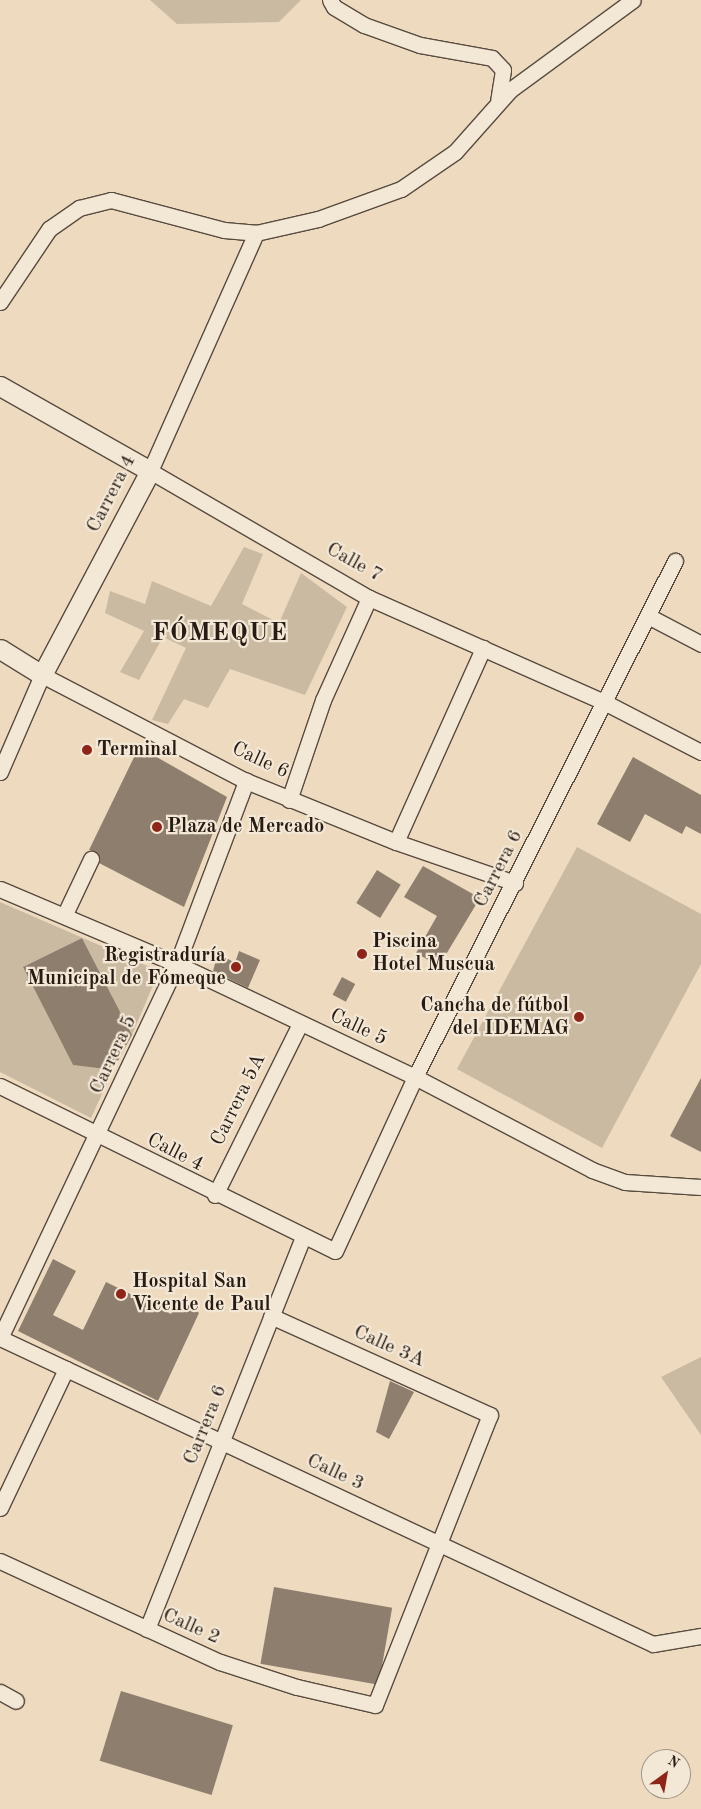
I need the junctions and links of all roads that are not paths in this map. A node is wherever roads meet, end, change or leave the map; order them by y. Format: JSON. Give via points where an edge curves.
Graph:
{"nodes":[{"id":1,"x":330,"y":0,"type":"edge"},
{"id":2,"x":633,"y":0,"type":"edge"},
{"id":3,"x":495,"y":109,"type":"junction"},
{"id":4,"x":256,"y":233,"type":"junction"},
{"id":5,"x":0,"y":302,"type":"edge"},
{"id":6,"x":0,"y":386,"type":"edge"},
{"id":7,"x":150,"y":471,"type":"junction"},
{"id":8,"x":675,"y":560,"type":"dead end"},
{"id":9,"x":369,"y":598,"type":"junction"},
{"id":10,"x":648,"y":616,"type":"junction"},
{"id":11,"x":701,"y":644,"type":"edge"},
{"id":12,"x":483,"y":648,"type":"junction"},
{"id":13,"x":0,"y":649,"type":"edge"},
{"id":14,"x":42,"y":674,"type":"junction"},
{"id":15,"x":606,"y":703,"type":"junction"},
{"id":16,"x":701,"y":752,"type":"edge"},
{"id":17,"x":0,"y":772,"type":"edge"},
{"id":18,"x":246,"y":780,"type":"junction"},
{"id":19,"x":289,"y":800,"type":"junction"},
{"id":20,"x":396,"y":842,"type":"junction"},
{"id":21,"x":90,"y":859,"type":"dead end"},
{"id":22,"x":515,"y":883,"type":"junction"},
{"id":23,"x":0,"y":889,"type":"edge"},
{"id":24,"x":65,"y":914,"type":"junction"},
{"id":25,"x":177,"y":964,"type":"junction"},
{"id":26,"x":300,"y":1024,"type":"junction"},
{"id":27,"x":415,"y":1077,"type":"junction"},
{"id":28,"x":0,"y":1086,"type":"edge"},
{"id":29,"x":98,"y":1136,"type":"junction"},
{"id":30,"x":701,"y":1187,"type":"edge"},
{"id":31,"x":215,"y":1195,"type":"junction"},
{"id":32,"x":303,"y":1236,"type":"junction"},
{"id":33,"x":335,"y":1251,"type":"joint"},
{"id":34,"x":271,"y":1316,"type":"junction"},
{"id":35,"x":0,"y":1338,"type":"edge"},
{"id":36,"x":66,"y":1369,"type":"junction"},
{"id":37,"x":221,"y":1442,"type":"junction"},
{"id":38,"x":0,"y":1508,"type":"edge"},
{"id":39,"x":438,"y":1543,"type":"junction"},
{"id":40,"x":0,"y":1561,"type":"edge"},
{"id":41,"x":147,"y":1629,"type":"junction"},
{"id":42,"x":701,"y":1636,"type":"edge"},
{"id":43,"x":0,"y":1692,"type":"edge"},
{"id":44,"x":16,"y":1701,"type":"dead end"}],
"edges":[{"from":1,"to":3,"type":"street","via":[[334,7],[364,25],[420,45],[492,58],[503,70],[503,88]]},
{"from":2,"to":3,"type":"street","via":[[510,90]]},
{"from":3,"to":4,"type":"street","via":[[455,152],[401,189],[318,218]]},
{"from":4,"to":5,"type":"street","via":[[224,230],[111,200],[79,208],[49,229]]},
{"from":4,"to":7,"type":"street","name":"Carrera 4"},
{"from":6,"to":7,"type":"street","name":"Calle 7"},
{"from":7,"to":9,"type":"street","name":"Calle 7"},
{"from":7,"to":14,"type":"street","name":"Carrera 4"},
{"from":8,"to":10,"type":"street","name":"Carrera 6"},
{"from":9,"to":12,"type":"street","name":"Calle 7"},
{"from":9,"to":19,"type":"street","via":[[324,700]]},
{"from":10,"to":11,"type":"street"},
{"from":10,"to":15,"type":"street","name":"Carrera 6"},
{"from":12,"to":15,"type":"street","name":"Calle 7"},
{"from":12,"to":20,"type":"street"},
{"from":13,"to":14,"type":"street","name":"Calle 6"},
{"from":14,"to":17,"type":"street","name":"Carrera 4"},
{"from":14,"to":18,"type":"street","name":"Calle 6"},
{"from":15,"to":16,"type":"street","name":"Calle 7"},
{"from":15,"to":22,"type":"street","name":"Carrera 6"},
{"from":18,"to":19,"type":"street","name":"Calle 6"},
{"from":18,"to":25,"type":"street","name":"Carrera 5"},
{"from":19,"to":20,"type":"street","name":"Calle 6"},
{"from":20,"to":22,"type":"street","name":"Calle 6"},
{"from":21,"to":24,"type":"street"},
{"from":22,"to":27,"type":"street","name":"Carrera 6"},
{"from":23,"to":24,"type":"street","name":"Calle 5"},
{"from":24,"to":25,"type":"street","name":"Calle 5"},
{"from":25,"to":26,"type":"street","name":"Calle 5"},
{"from":25,"to":29,"type":"street","name":"Carrera 5"},
{"from":26,"to":27,"type":"street","name":"Calle 5"},
{"from":26,"to":31,"type":"street","name":"Carrera 5A"},
{"from":27,"to":30,"type":"street","name":"Calle 5","via":[[592,1170],[625,1182]]},
{"from":27,"to":33,"type":"street","name":"Carrera 6"},
{"from":28,"to":29,"type":"street","name":"Calle 4"},
{"from":29,"to":31,"type":"street","name":"Calle 4"},
{"from":29,"to":35,"type":"street","name":"Carrera 5"},
{"from":31,"to":32,"type":"street","name":"Calle 4"},
{"from":32,"to":33,"type":"street","name":"Calle 4"},
{"from":32,"to":34,"type":"street","name":"Carrera 6"},
{"from":34,"to":37,"type":"street","name":"Carrera 6"},
{"from":34,"to":39,"type":"street","name":"Calle 3A","via":[[490,1416]]},
{"from":35,"to":36,"type":"street","name":"Calle 3"},
{"from":36,"to":37,"type":"street","name":"Calle 3"},
{"from":36,"to":38,"type":"street"},
{"from":37,"to":39,"type":"street","name":"Calle 3"},
{"from":37,"to":41,"type":"street","name":"Carrera 6"},
{"from":39,"to":41,"type":"street","name":"Calle 2","via":[[375,1705],[297,1688],[229,1665]]},
{"from":39,"to":42,"type":"street","name":"Calle 3","via":[[653,1644]]},
{"from":40,"to":41,"type":"street","name":"Calle 2"},
{"from":43,"to":44,"type":"street"}]}
